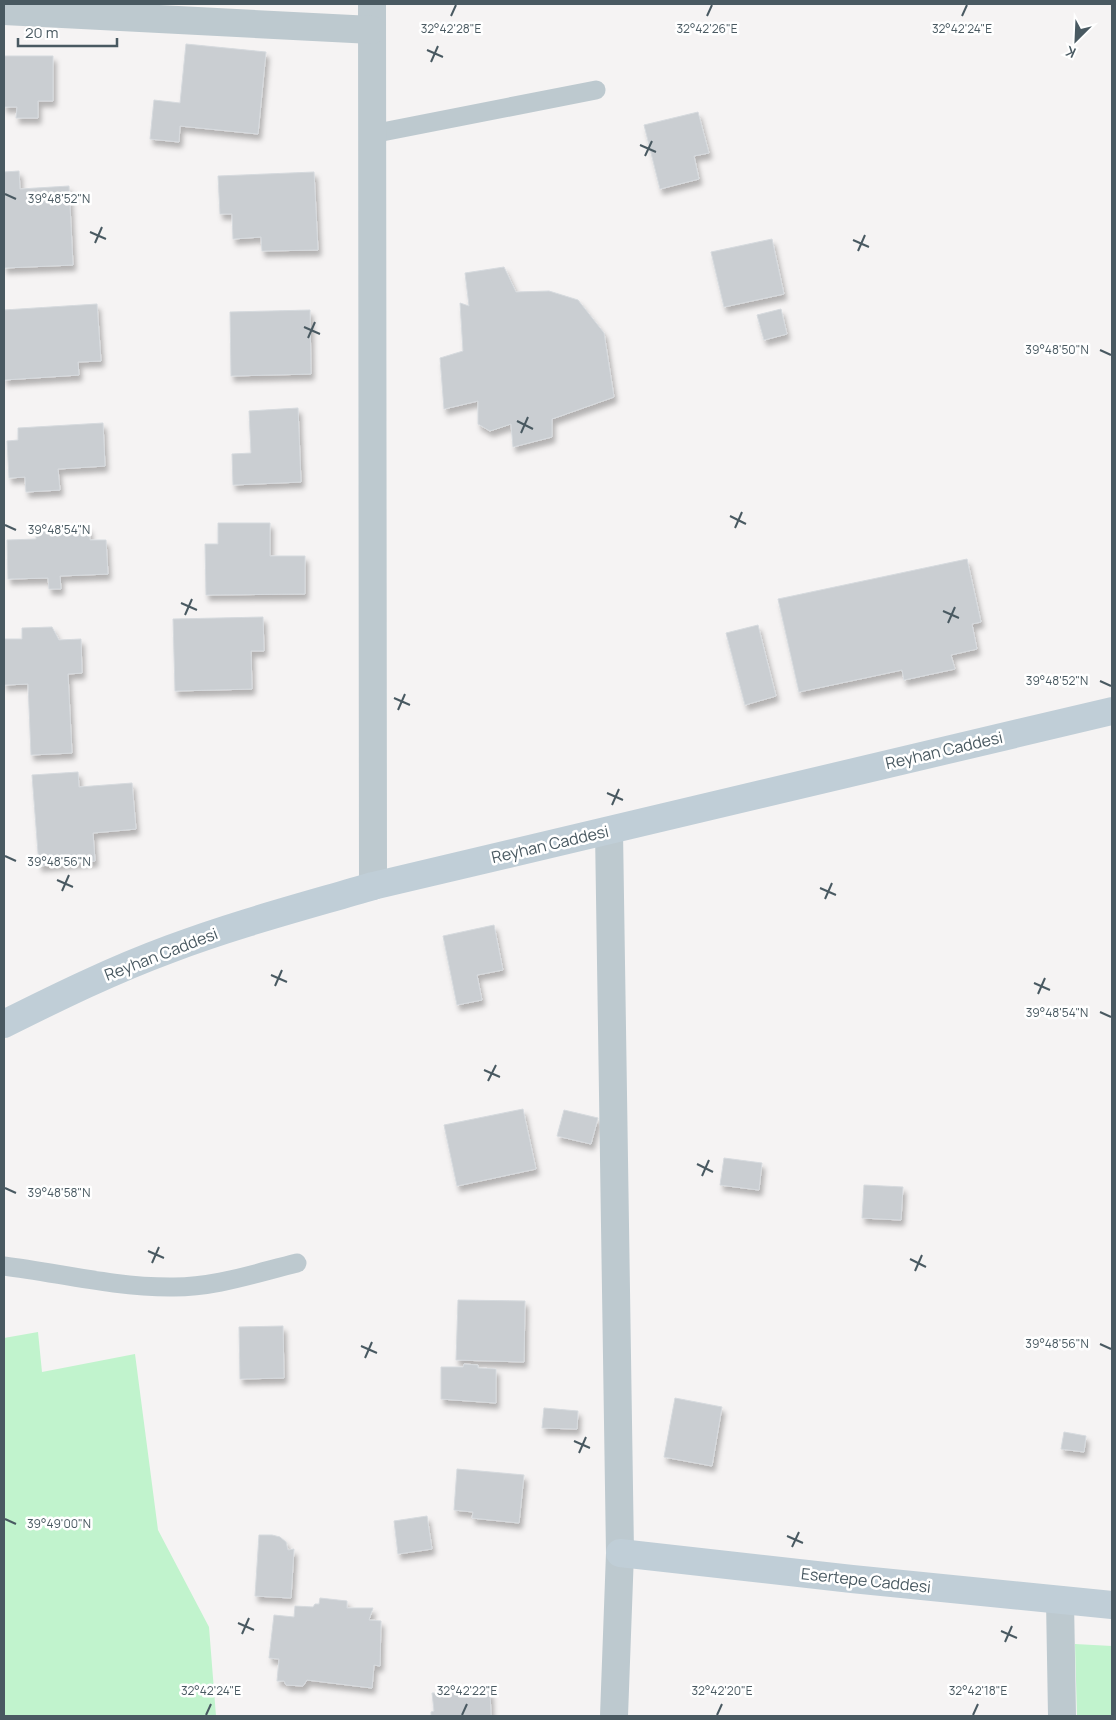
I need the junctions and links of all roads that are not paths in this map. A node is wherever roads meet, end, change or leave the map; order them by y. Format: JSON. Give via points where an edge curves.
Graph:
{"nodes":[{"id":1,"x":4,"y":11,"type":"edge"},
{"id":2,"x":372,"y":17,"type":"edge"},
{"id":3,"x":596,"y":90,"type":"dead end"},
{"id":4,"x":372,"y":134,"type":"junction"},
{"id":5,"x":1112,"y":711,"type":"edge"},
{"id":6,"x":608,"y":831,"type":"junction"},
{"id":7,"x":373,"y":886,"type":"junction"},
{"id":8,"x":4,"y":1024,"type":"edge"},
{"id":9,"x":297,"y":1263,"type":"dead end"},
{"id":10,"x":4,"y":1266,"type":"edge"},
{"id":11,"x":620,"y":1553,"type":"junction"},
{"id":12,"x":1060,"y":1600,"type":"junction"},
{"id":13,"x":1112,"y":1605,"type":"edge"},
{"id":14,"x":614,"y":1716,"type":"edge"},
{"id":15,"x":1062,"y":1716,"type":"edge"}],
"edges":[{"from":1,"to":2,"type":"street"},
{"from":2,"to":4,"type":"street"},
{"from":3,"to":4,"type":"lane"},
{"from":4,"to":7,"type":"street"},
{"from":5,"to":6,"type":"street","name":"Reyhan Caddesi"},
{"from":6,"to":7,"type":"street","name":"Reyhan Caddesi"},
{"from":6,"to":11,"type":"street"},
{"from":7,"to":8,"type":"street","name":"Reyhan Caddesi","via":[[170,949],[99,977]]},
{"from":9,"to":10,"type":"lane","via":[[211,1283],[172,1288]]},
{"from":11,"to":12,"type":"street","name":"Esertepe Caddesi"},
{"from":11,"to":14,"type":"street"},
{"from":12,"to":13,"type":"street","name":"Esertepe Caddesi"},
{"from":12,"to":15,"type":"street"}]}
